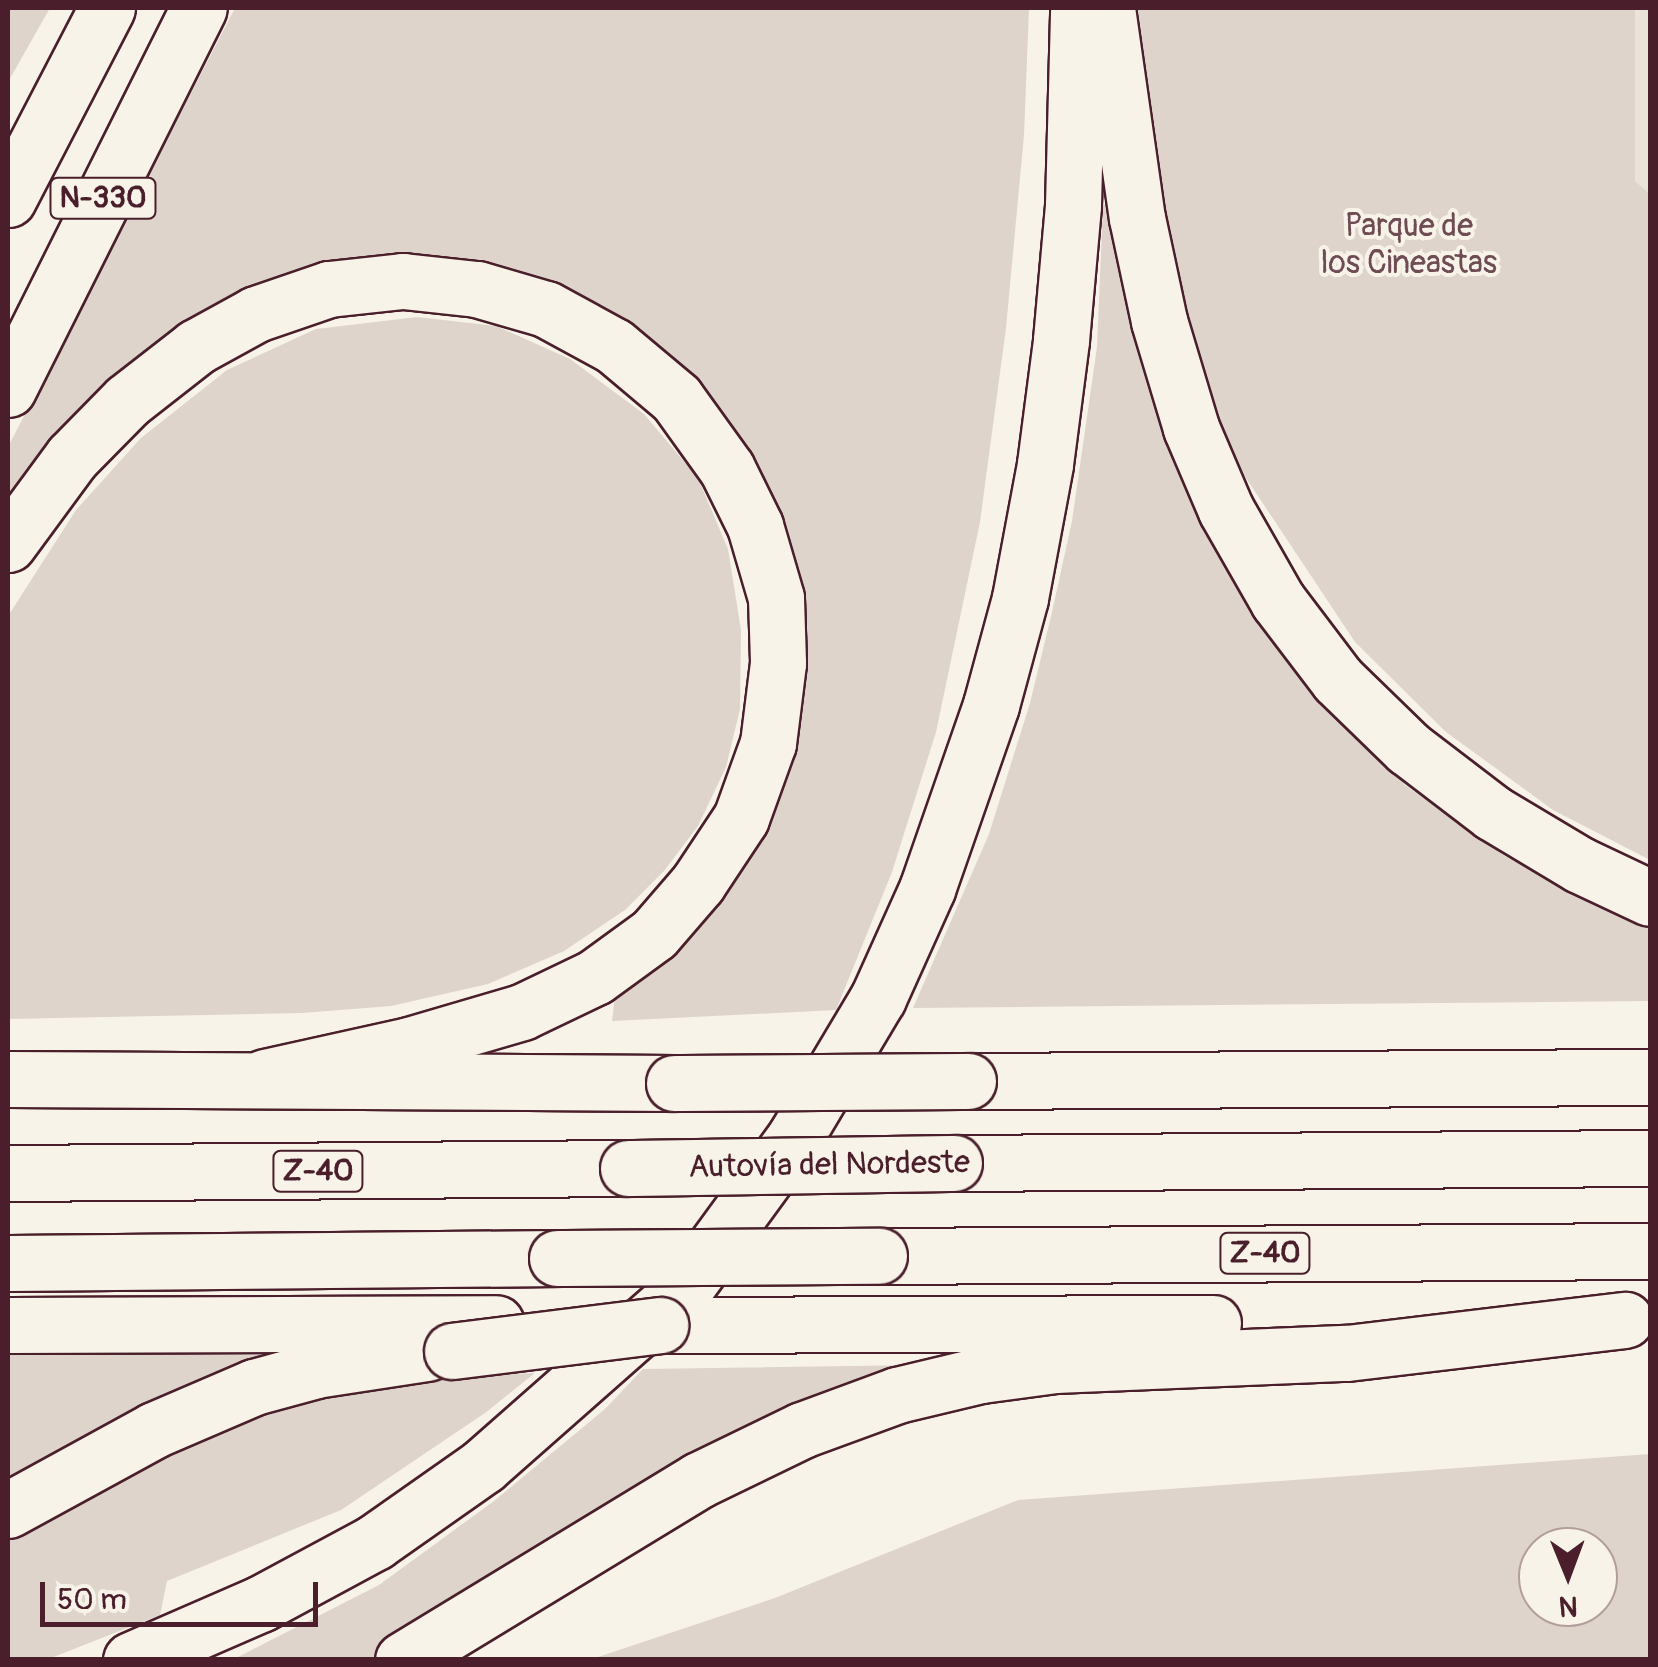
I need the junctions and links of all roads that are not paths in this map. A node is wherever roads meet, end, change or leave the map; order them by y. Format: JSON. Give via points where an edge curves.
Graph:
{"nodes":[{"id":1,"x":107,"y":8,"type":"edge"},
{"id":2,"x":199,"y":8,"type":"edge"},
{"id":3,"x":1078,"y":8,"type":"edge"},
{"id":4,"x":1107,"y":8,"type":"edge"},
{"id":5,"x":8,"y":199,"type":"edge"},
{"id":6,"x":8,"y":389,"type":"edge"},
{"id":7,"x":8,"y":544,"type":"edge"},
{"id":8,"x":1650,"y":898,"type":"edge"},
{"id":9,"x":265,"y":1077,"type":"junction"},
{"id":10,"x":1640,"y":1077,"type":"edge"},
{"id":11,"x":8,"y":1079,"type":"edge"},
{"id":12,"x":1650,"y":1158,"type":"edge"},
{"id":13,"x":8,"y":1173,"type":"edge"},
{"id":14,"x":1650,"y":1250,"type":"edge"},
{"id":15,"x":8,"y":1264,"type":"edge"},
{"id":16,"x":1638,"y":1320,"type":"edge"},
{"id":17,"x":8,"y":1326,"type":"edge"},
{"id":18,"x":474,"y":1337,"type":"junction"},
{"id":19,"x":8,"y":1510,"type":"edge"},
{"id":20,"x":131,"y":1660,"type":"edge"},
{"id":21,"x":403,"y":1660,"type":"edge"}],
"edges":[{"from":1,"to":5,"type":"highway","number":"N-330"},
{"from":2,"to":6,"type":"highway","number":"N-330"},
{"from":3,"to":20,"type":"highway","via":[[1073,205],[1061,340],[1020,598],[927,889],[878,998],[795,1137],[685,1288],[483,1466],[374,1542],[260,1604]]},
{"from":4,"to":8,"type":"highway","via":[[1136,218],[1159,321],[1191,428],[1226,510],[1278,601],[1338,680],[1408,748],[1492,813]]},
{"from":7,"to":9,"type":"highway","via":[[72,457],[127,400],[196,347],[256,314],[329,289],[403,281],[477,289],[546,309],[614,346],[676,398],[726,469],[755,526],[776,598],[778,663],[768,743],[740,818],[654,934],[595,977],[522,1012]]},
{"from":9,"to":10,"type":"highway","bridge":true,"via":[[674,1083]]},
{"from":9,"to":11,"type":"highway"},
{"from":12,"to":13,"type":"highway","name":"Autovía del Nordeste","number":"Z-40","bridge":true},
{"from":14,"to":15,"type":"highway","number":"Z-40","bridge":true},
{"from":16,"to":18,"type":"highway","bridge":true,"via":[[820,1321]]},
{"from":16,"to":21,"type":"highway","via":[[1346,1353],[1054,1365],[897,1395],[802,1430],[699,1480]]},
{"from":17,"to":18,"type":"highway"},
{"from":18,"to":19,"type":"highway","via":[[254,1387],[154,1430]]}]}
